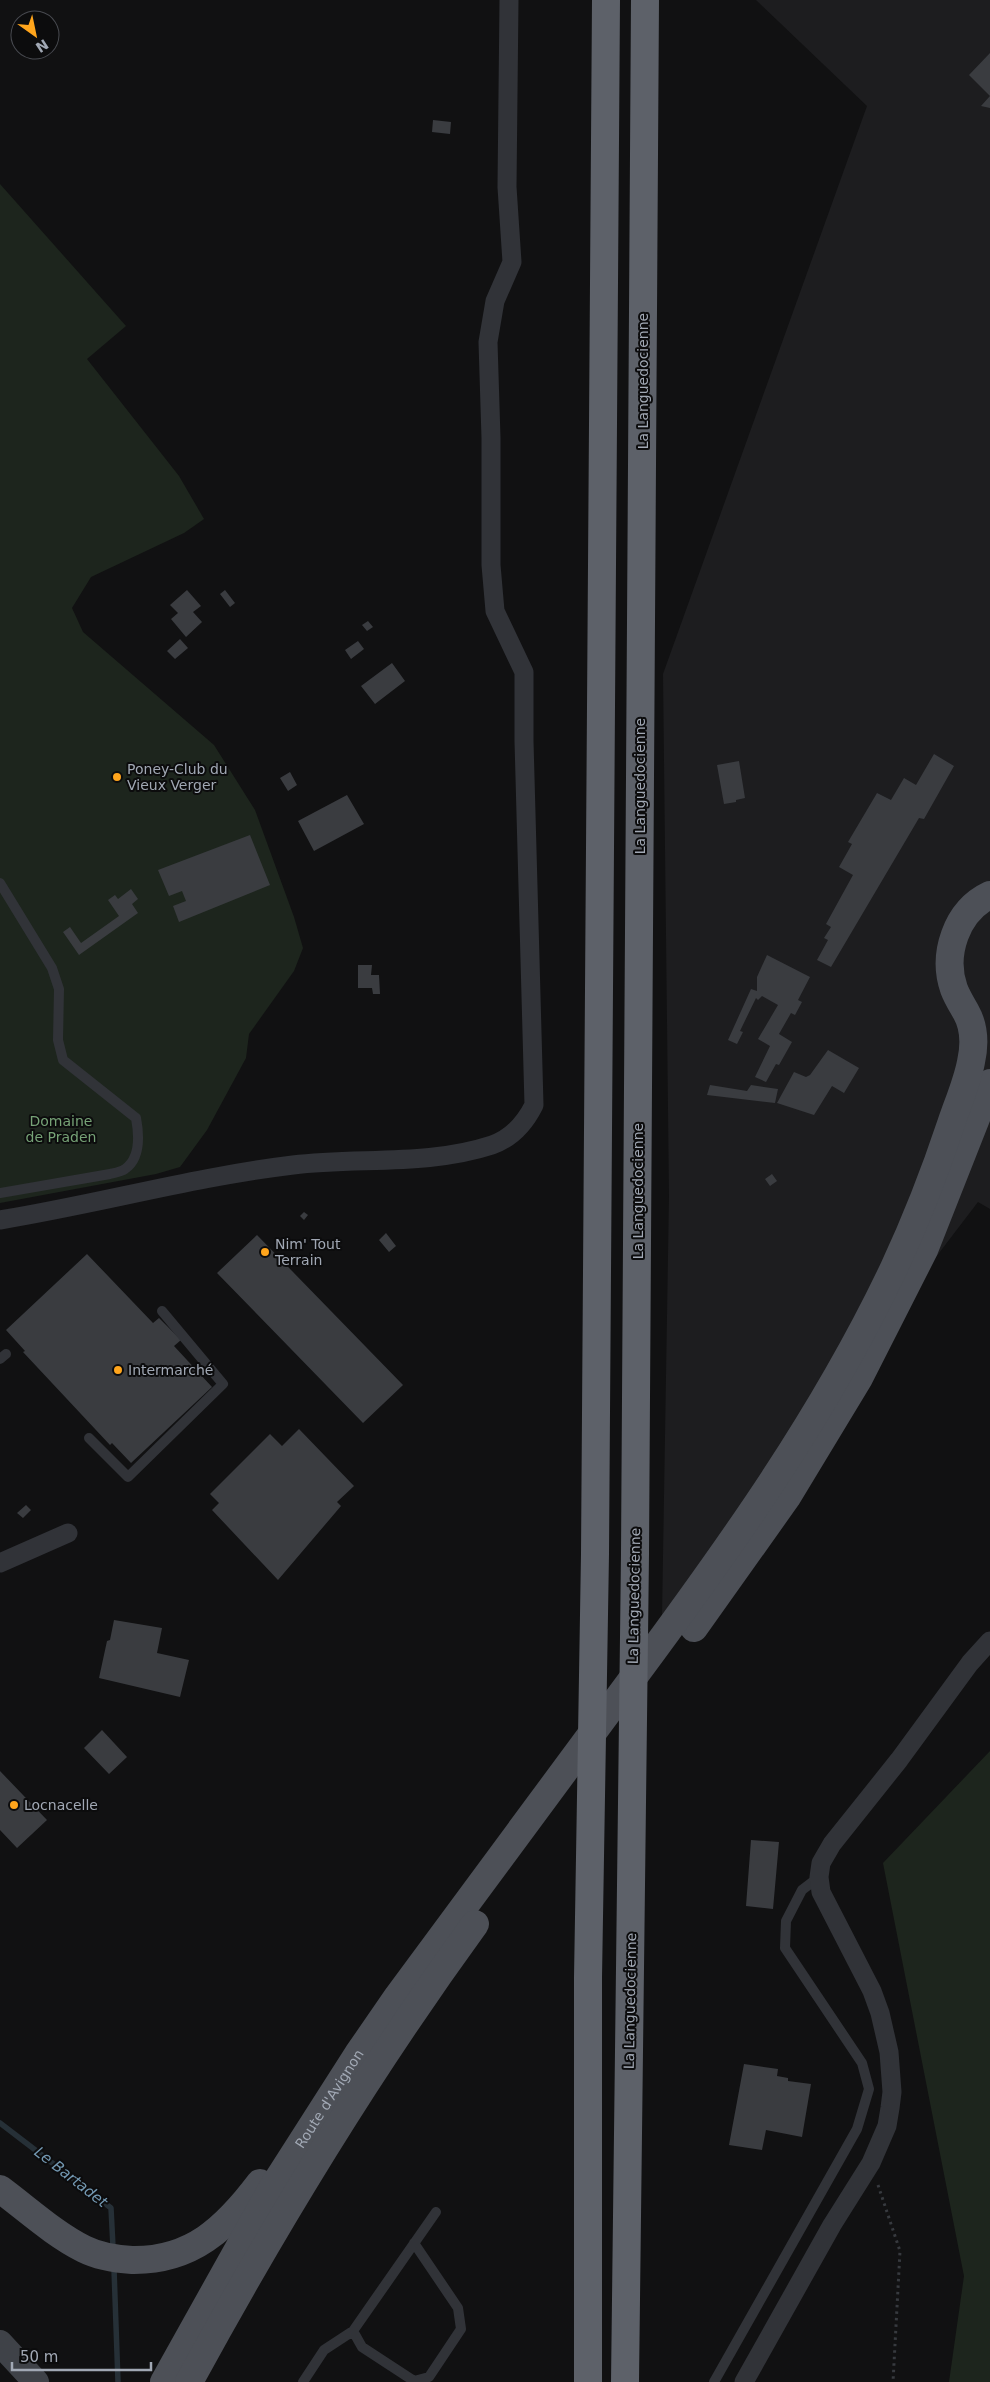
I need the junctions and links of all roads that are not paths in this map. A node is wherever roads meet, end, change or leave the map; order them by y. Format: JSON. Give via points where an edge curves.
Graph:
{"nodes":[{"id":1,"x":509,"y":0,"type":"edge"},
{"id":2,"x":606,"y":0,"type":"edge"},
{"id":3,"x":646,"y":3,"type":"edge"},
{"id":4,"x":0,"y":883,"type":"edge"},
{"id":5,"x":990,"y":895,"type":"edge"},
{"id":6,"x":967,"y":1013,"type":"junction"},
{"id":7,"x":990,"y":1031,"type":"edge"},
{"id":8,"x":990,"y":1083,"type":"edge"},
{"id":9,"x":0,"y":1193,"type":"edge"},
{"id":10,"x":0,"y":1220,"type":"edge"},
{"id":11,"x":162,"y":1310,"type":"dead end"},
{"id":12,"x":88,"y":1438,"type":"dead end"},
{"id":13,"x":68,"y":1534,"type":"dead end"},
{"id":14,"x":0,"y":1563,"type":"edge"},
{"id":15,"x":713,"y":1585,"type":"junction"},
{"id":16,"x":990,"y":1641,"type":"edge"},
{"id":17,"x":527,"y":1837,"type":"junction"},
{"id":18,"x":819,"y":1877,"type":"junction"},
{"id":19,"x":358,"y":2054,"type":"junction"},
{"id":20,"x":0,"y":2189,"type":"edge"},
{"id":21,"x":436,"y":2212,"type":"dead end"},
{"id":22,"x":414,"y":2243,"type":"junction"},
{"id":23,"x":353,"y":2331,"type":"junction"},
{"id":24,"x":0,"y":2343,"type":"edge"},
{"id":25,"x":36,"y":2382,"type":"edge"},
{"id":26,"x":164,"y":2382,"type":"edge"},
{"id":27,"x":189,"y":2382,"type":"edge"},
{"id":28,"x":302,"y":2382,"type":"edge"},
{"id":29,"x":588,"y":2382,"type":"edge"},
{"id":30,"x":625,"y":2382,"type":"edge"},
{"id":31,"x":714,"y":2382,"type":"edge"},
{"id":32,"x":744,"y":2382,"type":"edge"}],
"edges":[{"from":1,"to":10,"type":"street","via":[[507,188],[512,262],[495,301],[488,342],[491,565],[495,611],[524,672],[534,1105],[523,1124],[508,1137],[479,1148],[402,1160],[353,1160],[234,1174]]},
{"from":2,"to":29,"type":"highway","via":[[595,1544],[588,1978]]},
{"from":3,"to":30,"type":"highway","name":"La Languedocienne","via":[[635,1554]]},
{"from":4,"to":9,"type":"lane","via":[[52,968],[59,989],[58,1040],[63,1060],[136,1118],[140,1137],[136,1152],[125,1169]]},
{"from":5,"to":6,"type":"main road","via":[[964,916],[953,940],[949,965],[954,991]]},
{"from":6,"to":7,"type":"main road"},
{"from":6,"to":15,"type":"main road","via":[[974,1034],[967,1078],[941,1154],[900,1255],[876,1307]]},
{"from":8,"to":15,"type":"main road","via":[[924,1250],[859,1378],[787,1497]]},
{"from":11,"to":12,"type":"lane","via":[[223,1384],[128,1477]]},
{"from":13,"to":14,"type":"street"},
{"from":15,"to":17,"type":"main road"},
{"from":16,"to":18,"type":"street","via":[[832,1844],[821,1863]]},
{"from":17,"to":19,"type":"main road","name":"Route d'Avignon","via":[[398,1996]]},
{"from":17,"to":27,"type":"main road","name":"Route d'Avignon","via":[[320,2152]]},
{"from":18,"to":31,"type":"lane","via":[[802,1890],[786,1921],[785,1948],[862,2063],[869,2089],[857,2130]]},
{"from":18,"to":32,"type":"street","via":[[821,1892],[872,1992],[886,2033],[891,2071],[890,2108],[887,2126],[871,2163]]},
{"from":19,"to":20,"type":"main road","via":[[234,2214],[206,2239],[175,2255],[120,2260],[86,2250]]},
{"from":19,"to":26,"type":"main road","name":"Route d'Avignon","via":[[273,2186]]},
{"from":21,"to":22,"type":"lane"},
{"from":22,"to":23,"type":"lane"},
{"from":22,"to":23,"type":"lane","via":[[458,2308],[461,2329],[429,2377],[414,2381],[362,2347]]},
{"from":23,"to":28,"type":"lane","via":[[324,2350]]},
{"from":24,"to":25,"type":"main road"}]}
